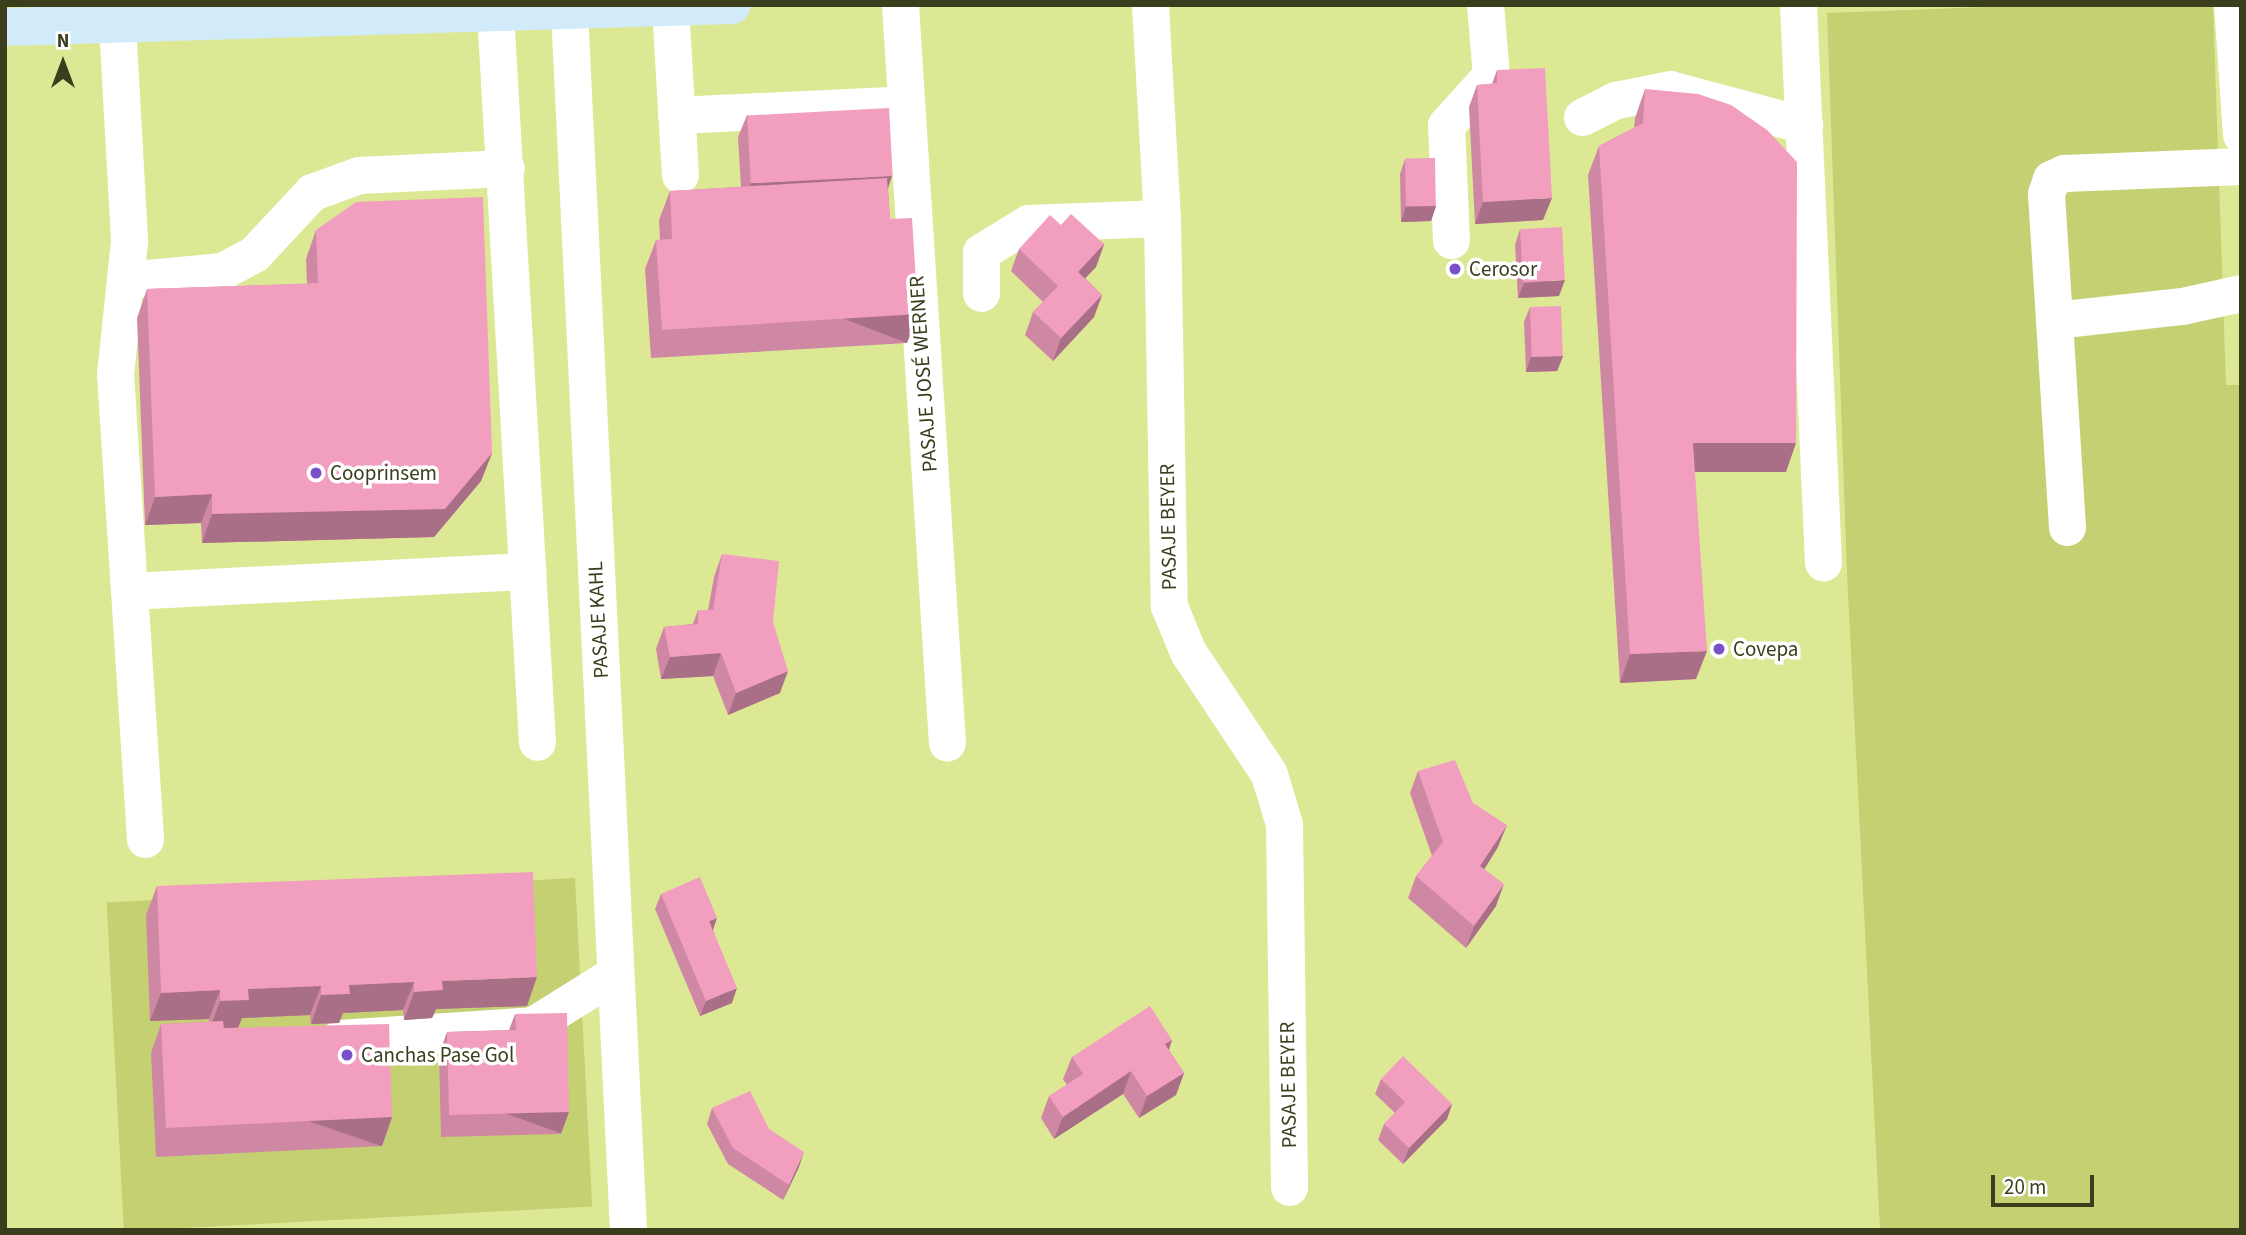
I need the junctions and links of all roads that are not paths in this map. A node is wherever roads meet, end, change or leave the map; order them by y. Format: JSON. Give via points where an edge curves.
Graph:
{"nodes":[{"id":1,"x":732,"y":5,"type":"edge"},
{"id":2,"x":900,"y":5,"type":"edge"},
{"id":3,"x":1150,"y":5,"type":"edge"},
{"id":4,"x":1485,"y":5,"type":"edge"},
{"id":5,"x":1798,"y":5,"type":"edge"},
{"id":6,"x":2232,"y":5,"type":"edge"},
{"id":7,"x":670,"y":7,"type":"junction"},
{"id":8,"x":569,"y":10,"type":"junction"},
{"id":9,"x":495,"y":12,"type":"junction"},
{"id":10,"x":171,"y":14,"type":"edge"},
{"id":11,"x":117,"y":24,"type":"junction"},
{"id":12,"x":5,"y":27,"type":"edge"},
{"id":13,"x":906,"y":104,"type":"junction"},
{"id":14,"x":676,"y":115,"type":"junction"},
{"id":15,"x":1582,"y":117,"type":"dead end"},
{"id":16,"x":1804,"y":125,"type":"junction"},
{"id":17,"x":2241,"y":135,"type":"edge"},
{"id":18,"x":2241,"y":166,"type":"edge"},
{"id":19,"x":506,"y":168,"type":"junction"},
{"id":20,"x":680,"y":175,"type":"dead end"},
{"id":21,"x":1162,"y":218,"type":"junction"},
{"id":22,"x":1451,"y":240,"type":"dead end"},
{"id":23,"x":125,"y":280,"type":"junction"},
{"id":24,"x":981,"y":293,"type":"dead end"},
{"id":25,"x":2241,"y":293,"type":"edge"},
{"id":26,"x":2054,"y":320,"type":"junction"},
{"id":27,"x":2067,"y":527,"type":"dead end"},
{"id":28,"x":1823,"y":562,"type":"dead end"},
{"id":29,"x":527,"y":571,"type":"junction"},
{"id":30,"x":129,"y":592,"type":"junction"},
{"id":31,"x":537,"y":742,"type":"dead end"},
{"id":32,"x":947,"y":743,"type":"dead end"},
{"id":33,"x":145,"y":839,"type":"dead end"},
{"id":34,"x":613,"y":975,"type":"junction"},
{"id":35,"x":310,"y":1040,"type":"edge"},
{"id":36,"x":1289,"y":1187,"type":"dead end"},
{"id":37,"x":628,"y":1230,"type":"edge"}],
"edges":[{"from":1,"to":7,"type":"main road"},
{"from":2,"to":13,"type":"street","name":"PASAJE JOSÉ WERNER"},
{"from":3,"to":21,"type":"street","name":"PASAJE BEYER"},
{"from":4,"to":22,"type":"street","via":[[1491,75],[1447,125]]},
{"from":5,"to":16,"type":"street"},
{"from":6,"to":17,"type":"street"},
{"from":7,"to":8,"type":"main road"},
{"from":7,"to":14,"type":"street"},
{"from":8,"to":9,"type":"main road"},
{"from":8,"to":34,"type":"street","name":"PASAJE KAHL"},
{"from":9,"to":10,"type":"main road"},
{"from":9,"to":19,"type":"street"},
{"from":10,"to":11,"type":"main road"},
{"from":11,"to":12,"type":"main road"},
{"from":11,"to":23,"type":"street","via":[[129,241]]},
{"from":13,"to":14,"type":"street"},
{"from":13,"to":32,"type":"street","name":"PASAJE JOSÉ WERNER"},
{"from":14,"to":20,"type":"street"},
{"from":15,"to":16,"type":"street","via":[[1616,100],[1670,89]]},
{"from":16,"to":28,"type":"street"},
{"from":18,"to":26,"type":"street","via":[[2064,173],[2052,179],[2046,194]]},
{"from":19,"to":23,"type":"street","via":[[359,175],[312,192],[254,254],[222,271]]},
{"from":19,"to":29,"type":"street"},
{"from":21,"to":24,"type":"street","via":[[1028,223],[981,252]]},
{"from":21,"to":36,"type":"street","name":"PASAJE BEYER","via":[[1169,606],[1188,652],[1269,774],[1284,824]]},
{"from":23,"to":30,"type":"street","via":[[115,374]]},
{"from":25,"to":26,"type":"street","via":[[2182,306]]},
{"from":26,"to":27,"type":"street"},
{"from":29,"to":30,"type":"street"},
{"from":29,"to":31,"type":"street"},
{"from":30,"to":33,"type":"street"},
{"from":34,"to":35,"type":"street","via":[[533,1025]]},
{"from":34,"to":37,"type":"street","name":"PASAJE KAHL"}]}
